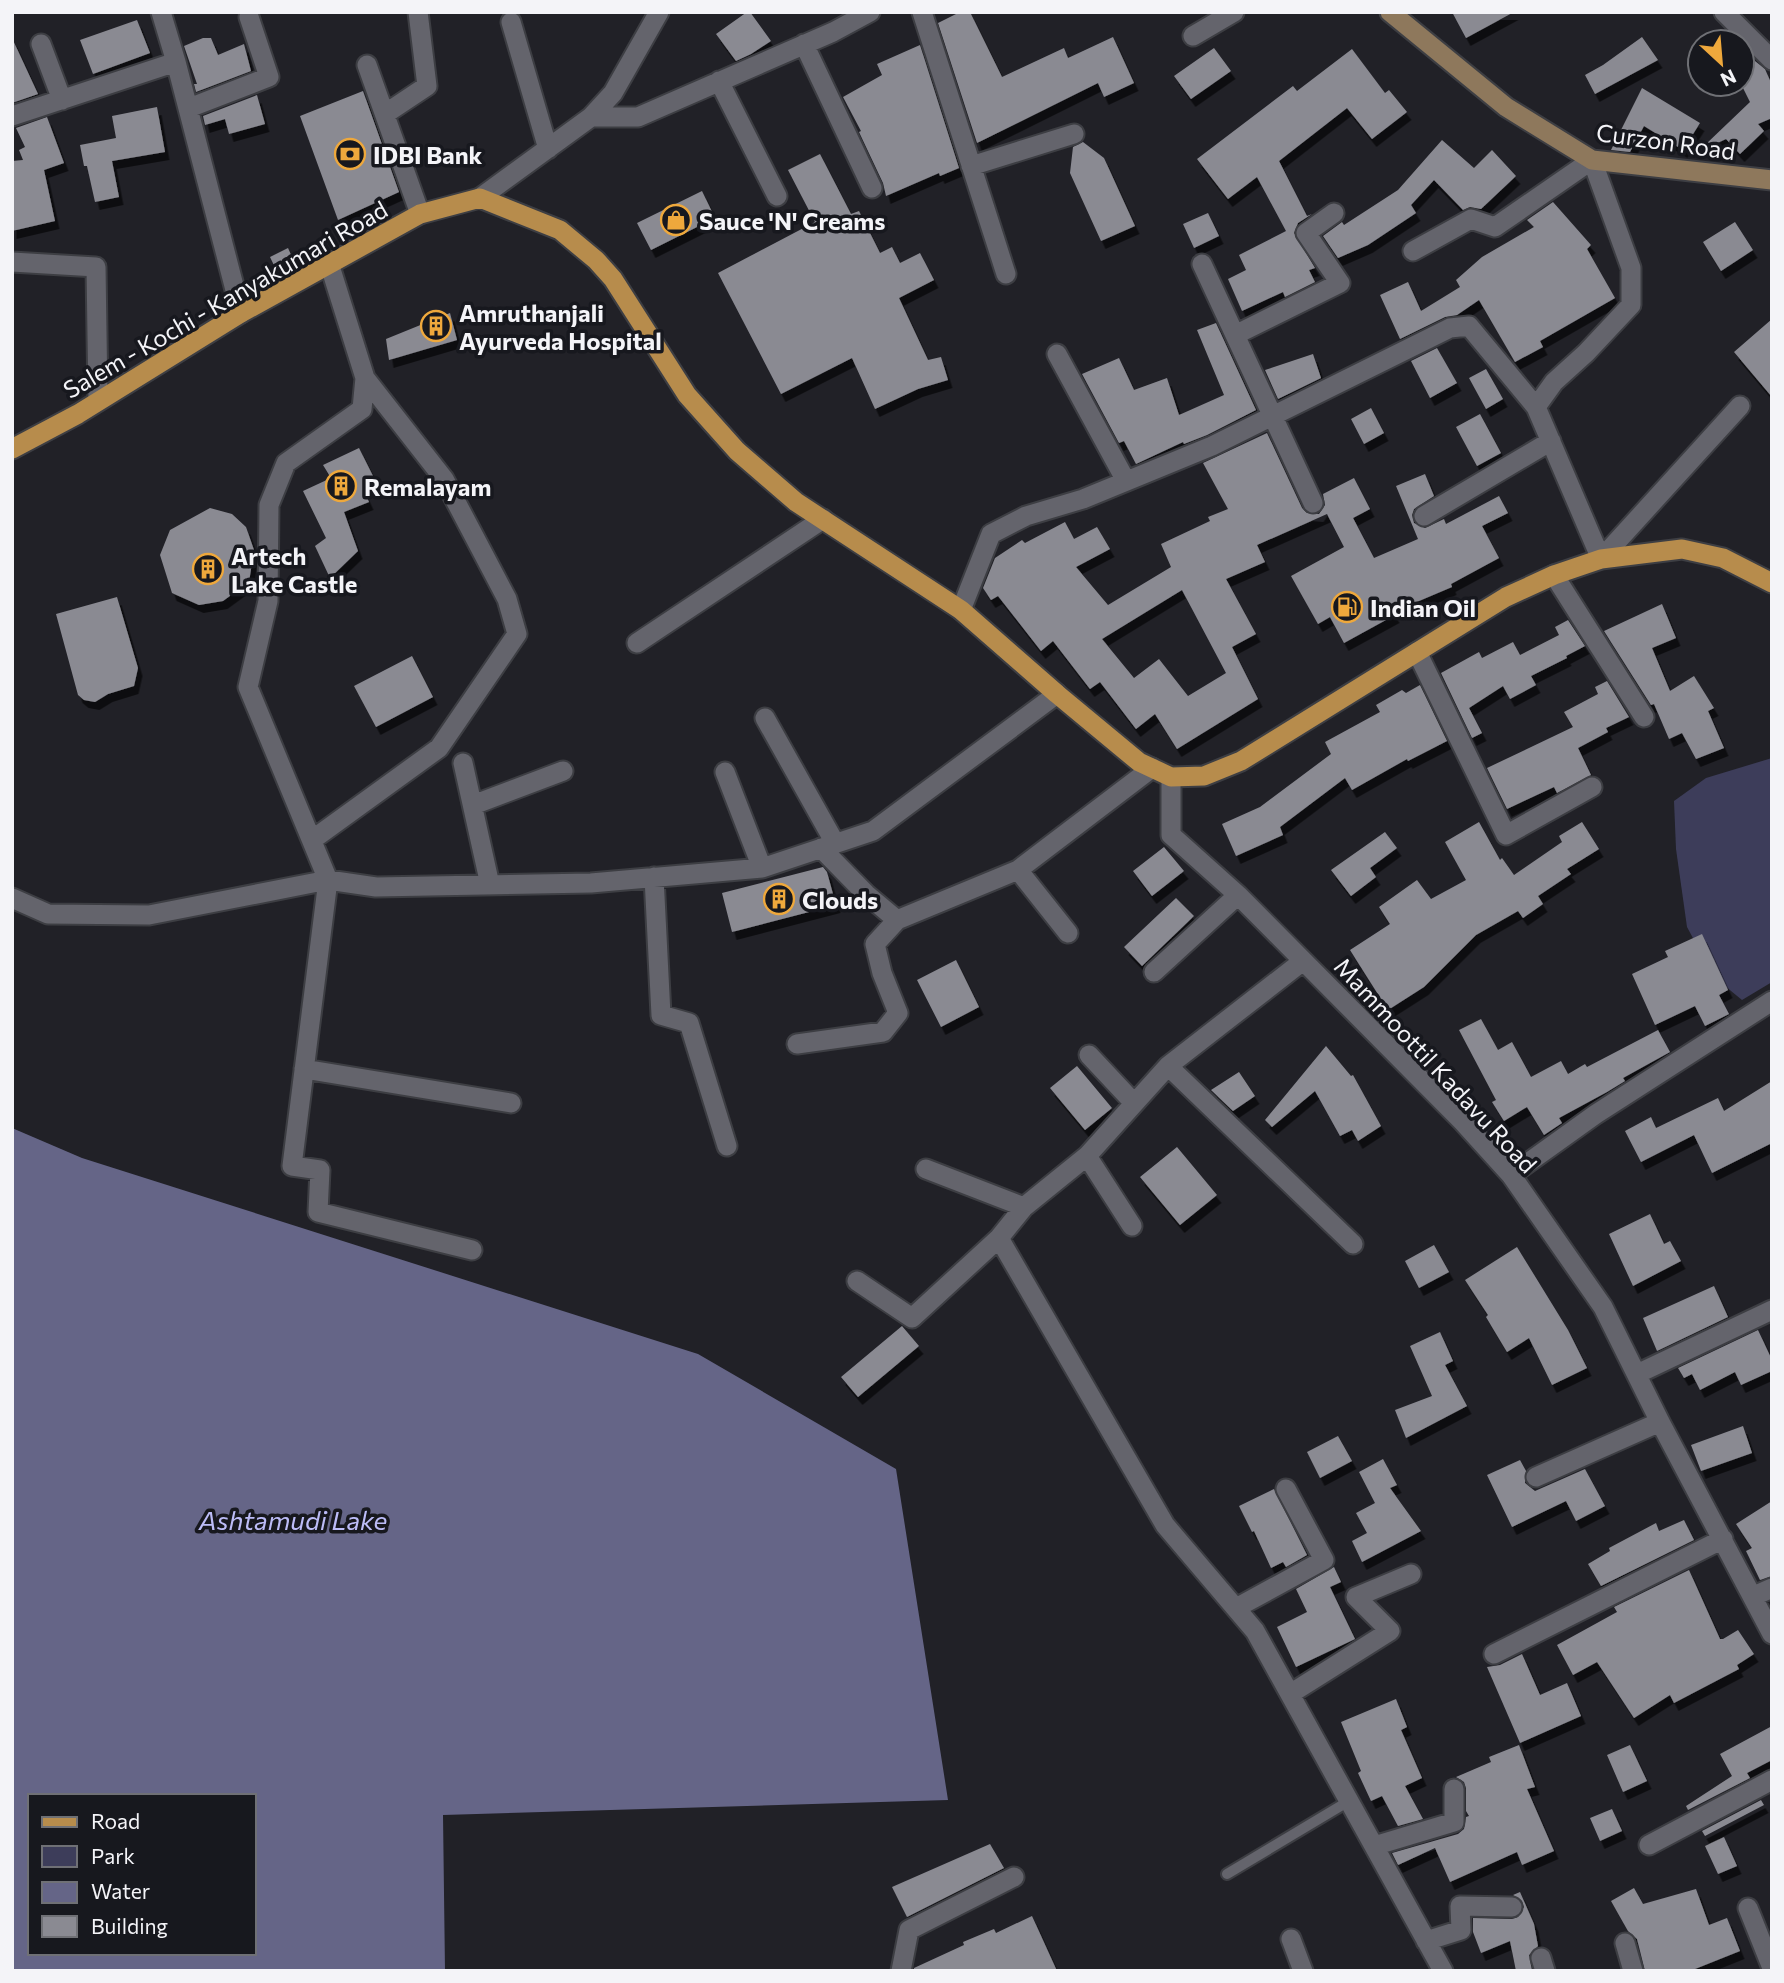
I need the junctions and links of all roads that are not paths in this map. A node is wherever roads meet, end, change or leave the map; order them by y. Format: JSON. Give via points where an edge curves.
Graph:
{"nodes":[{"id":1,"x":161,"y":12,"type":"edge"},
{"id":2,"x":418,"y":12,"type":"edge"},
{"id":3,"x":659,"y":12,"type":"edge"},
{"id":4,"x":870,"y":12,"type":"edge"},
{"id":5,"x":922,"y":12,"type":"edge"},
{"id":6,"x":1234,"y":12,"type":"edge"},
{"id":7,"x":1724,"y":12,"type":"edge"},
{"id":8,"x":1396,"y":14,"type":"edge"},
{"id":9,"x":249,"y":17,"type":"dead end"},
{"id":10,"x":511,"y":22,"type":"dead end"},
{"id":11,"x":1194,"y":36,"type":"dead end"},
{"id":12,"x":41,"y":44,"type":"dead end"},
{"id":13,"x":804,"y":44,"type":"junction"},
{"id":14,"x":1772,"y":60,"type":"edge"},
{"id":15,"x":176,"y":62,"type":"junction"},
{"id":16,"x":367,"y":65,"type":"dead end"},
{"id":17,"x":719,"y":81,"type":"junction"},
{"id":18,"x":62,"y":100,"type":"junction"},
{"id":19,"x":189,"y":108,"type":"junction"},
{"id":20,"x":385,"y":114,"type":"junction"},
{"id":21,"x":12,"y":116,"type":"edge"},
{"id":22,"x":590,"y":117,"type":"junction"},
{"id":23,"x":1074,"y":134,"type":"dead end"},
{"id":24,"x":548,"y":149,"type":"junction"},
{"id":25,"x":1592,"y":160,"type":"junction"},
{"id":26,"x":971,"y":166,"type":"junction"},
{"id":27,"x":1772,"y":180,"type":"edge"},
{"id":28,"x":872,"y":188,"type":"dead end"},
{"id":29,"x":777,"y":196,"type":"dead end"},
{"id":30,"x":480,"y":198,"type":"junction"},
{"id":31,"x":1334,"y":213,"type":"dead end"},
{"id":32,"x":420,"y":214,"type":"junction"},
{"id":33,"x":1413,"y":251,"type":"dead end"},
{"id":34,"x":12,"y":262,"type":"edge"},
{"id":35,"x":329,"y":263,"type":"junction"},
{"id":36,"x":1202,"y":264,"type":"dead end"},
{"id":37,"x":1006,"y":275,"type":"dead end"},
{"id":38,"x":241,"y":313,"type":"junction"},
{"id":39,"x":1235,"y":335,"type":"junction"},
{"id":40,"x":1057,"y":354,"type":"dead end"},
{"id":41,"x":365,"y":378,"type":"junction"},
{"id":42,"x":98,"y":401,"type":"junction"},
{"id":43,"x":1536,"y":407,"type":"junction"},
{"id":44,"x":1740,"y":407,"type":"dead end"},
{"id":45,"x":1272,"y":416,"type":"junction"},
{"id":46,"x":1551,"y":441,"type":"junction"},
{"id":47,"x":12,"y":449,"type":"edge"},
{"id":48,"x":1126,"y":481,"type":"junction"},
{"id":49,"x":1312,"y":503,"type":"dead end"},
{"id":50,"x":1424,"y":516,"type":"dead end"},
{"id":51,"x":822,"y":519,"type":"junction"},
{"id":52,"x":1601,"y":559,"type":"junction"},
{"id":53,"x":1554,"y":575,"type":"junction"},
{"id":54,"x":1772,"y":583,"type":"edge"},
{"id":55,"x":961,"y":610,"type":"junction"},
{"id":56,"x":637,"y":643,"type":"dead end"},
{"id":57,"x":1417,"y":652,"type":"junction"},
{"id":58,"x":1057,"y":694,"type":"junction"},
{"id":59,"x":1644,"y":717,"type":"dead end"},
{"id":60,"x":765,"y":718,"type":"dead end"},
{"id":61,"x":463,"y":763,"type":"dead end"},
{"id":62,"x":1152,"y":768,"type":"junction"},
{"id":63,"x":563,"y":771,"type":"dead end"},
{"id":64,"x":725,"y":772,"type":"dead end"},
{"id":65,"x":1171,"y":777,"type":"junction"},
{"id":66,"x":1592,"y":787,"type":"dead end"},
{"id":67,"x":472,"y":805,"type":"junction"},
{"id":68,"x":312,"y":840,"type":"junction"},
{"id":69,"x":828,"y":846,"type":"junction"},
{"id":70,"x":762,"y":868,"type":"junction"},
{"id":71,"x":1018,"y":870,"type":"junction"},
{"id":72,"x":654,"y":877,"type":"junction"},
{"id":73,"x":328,"y":880,"type":"junction"},
{"id":74,"x":490,"y":885,"type":"junction"},
{"id":75,"x":1238,"y":895,"type":"junction"},
{"id":76,"x":12,"y":898,"type":"edge"},
{"id":77,"x":897,"y":919,"type":"junction"},
{"id":78,"x":1068,"y":933,"type":"dead end"},
{"id":79,"x":1303,"y":961,"type":"junction"},
{"id":80,"x":1153,"y":972,"type":"dead end"},
{"id":81,"x":1772,"y":1000,"type":"edge"},
{"id":82,"x":797,"y":1044,"type":"dead end"},
{"id":83,"x":1089,"y":1055,"type":"dead end"},
{"id":84,"x":1168,"y":1066,"type":"junction"},
{"id":85,"x":304,"y":1069,"type":"junction"},
{"id":86,"x":1133,"y":1102,"type":"junction"},
{"id":87,"x":511,"y":1103,"type":"dead end"},
{"id":88,"x":727,"y":1146,"type":"dead end"},
{"id":89,"x":1087,"y":1156,"type":"junction"},
{"id":90,"x":926,"y":1169,"type":"dead end"},
{"id":91,"x":1511,"y":1175,"type":"junction"},
{"id":92,"x":1024,"y":1208,"type":"junction"},
{"id":93,"x":1132,"y":1226,"type":"dead end"},
{"id":94,"x":999,"y":1238,"type":"junction"},
{"id":95,"x":1353,"y":1244,"type":"dead end"},
{"id":96,"x":472,"y":1250,"type":"dead end"},
{"id":97,"x":858,"y":1281,"type":"dead end"},
{"id":98,"x":1772,"y":1310,"type":"edge"},
{"id":99,"x":1637,"y":1374,"type":"junction"},
{"id":100,"x":1660,"y":1422,"type":"junction"},
{"id":101,"x":1536,"y":1477,"type":"dead end"},
{"id":102,"x":1286,"y":1489,"type":"dead end"},
{"id":103,"x":1723,"y":1539,"type":"junction"},
{"id":104,"x":1410,"y":1574,"type":"dead end"},
{"id":105,"x":1763,"y":1592,"type":"edge"},
{"id":106,"x":1236,"y":1608,"type":"junction"},
{"id":107,"x":1772,"y":1634,"type":"edge"},
{"id":108,"x":1494,"y":1654,"type":"dead end"},
{"id":109,"x":1290,"y":1694,"type":"junction"},
{"id":110,"x":1772,"y":1780,"type":"edge"},
{"id":111,"x":1454,"y":1788,"type":"dead end"},
{"id":112,"x":1349,"y":1801,"type":"junction"},
{"id":113,"x":1649,"y":1845,"type":"dead end"},
{"id":114,"x":1374,"y":1846,"type":"junction"},
{"id":115,"x":1227,"y":1874,"type":"dead end"},
{"id":116,"x":1014,"y":1877,"type":"dead end"},
{"id":117,"x":1512,"y":1906,"type":"dead end"},
{"id":118,"x":1748,"y":1908,"type":"dead end"},
{"id":119,"x":1291,"y":1939,"type":"dead end"},
{"id":120,"x":1426,"y":1941,"type":"junction"},
{"id":121,"x":1625,"y":1943,"type":"dead end"},
{"id":122,"x":1772,"y":1968,"type":"edge"},
{"id":123,"x":901,"y":1971,"type":"edge"},
{"id":124,"x":1303,"y":1971,"type":"edge"},
{"id":125,"x":1443,"y":1971,"type":"edge"},
{"id":126,"x":1633,"y":1971,"type":"edge"}],
"edges":[{"from":1,"to":15,"type":"street"},
{"from":2,"to":20,"type":"street","via":[[427,86]]},
{"from":3,"to":22,"type":"street","via":[[613,93]]},
{"from":4,"to":13,"type":"street"},
{"from":5,"to":26,"type":"street"},
{"from":6,"to":11,"type":"street"},
{"from":7,"to":14,"type":"street"},
{"from":8,"to":25,"type":"main road","name":"Curzon Road","via":[[1506,107]]},
{"from":9,"to":19,"type":"street","via":[[269,77]]},
{"from":10,"to":24,"type":"street"},
{"from":12,"to":18,"type":"street"},
{"from":13,"to":17,"type":"street"},
{"from":13,"to":28,"type":"street"},
{"from":15,"to":18,"type":"street"},
{"from":15,"to":19,"type":"street"},
{"from":16,"to":20,"type":"street"},
{"from":17,"to":22,"type":"street","via":[[638,117]]},
{"from":17,"to":29,"type":"street"},
{"from":18,"to":21,"type":"street"},
{"from":19,"to":38,"type":"street"},
{"from":20,"to":32,"type":"street"},
{"from":22,"to":24,"type":"street"},
{"from":23,"to":26,"type":"street"},
{"from":24,"to":30,"type":"street"},
{"from":25,"to":27,"type":"main road","name":"Curzon Road"},
{"from":25,"to":33,"type":"street","via":[[1495,227],[1471,219]]},
{"from":25,"to":43,"type":"street","via":[[1631,268],[1632,305],[1554,382]]},
{"from":26,"to":37,"type":"street"},
{"from":30,"to":32,"type":"main road","name":"Salem - Kochi - Kanyakumari Road"},
{"from":30,"to":51,"type":"main road","via":[[560,230],[596,260],[613,279],[687,396],[737,451]]},
{"from":31,"to":39,"type":"street","via":[[1306,233],[1340,284]]},
{"from":32,"to":35,"type":"main road","name":"Salem - Kochi - Kanyakumari Road"},
{"from":34,"to":42,"type":"street","via":[[96,267]]},
{"from":35,"to":38,"type":"main road","name":"Salem - Kochi - Kanyakumari Road"},
{"from":35,"to":41,"type":"street"},
{"from":36,"to":39,"type":"street"},
{"from":38,"to":42,"type":"main road","name":"Salem - Kochi - Kanyakumari Road"},
{"from":39,"to":45,"type":"street"},
{"from":40,"to":48,"type":"street"},
{"from":41,"to":68,"type":"street","via":[[362,409],[286,463],[269,505],[268,601],[248,687]]},
{"from":41,"to":68,"type":"street","via":[[444,479],[507,599],[517,634],[439,748]]},
{"from":42,"to":47,"type":"main road","name":"Salem - Kochi - Kanyakumari Road"},
{"from":43,"to":45,"type":"street","via":[[1469,327],[1450,328]]},
{"from":43,"to":46,"type":"street"},
{"from":44,"to":52,"type":"street"},
{"from":45,"to":48,"type":"street"},
{"from":45,"to":49,"type":"street"},
{"from":46,"to":50,"type":"street"},
{"from":46,"to":52,"type":"street"},
{"from":48,"to":55,"type":"street","via":[[1026,516],[991,534]]},
{"from":51,"to":55,"type":"main road"},
{"from":51,"to":56,"type":"street"},
{"from":52,"to":53,"type":"main road"},
{"from":52,"to":54,"type":"main road","via":[[1682,549],[1723,558]]},
{"from":53,"to":57,"type":"main road","via":[[1506,597]]},
{"from":53,"to":59,"type":"street"},
{"from":55,"to":58,"type":"main road"},
{"from":57,"to":65,"type":"main road","via":[[1241,761],[1204,776]]},
{"from":57,"to":66,"type":"street","via":[[1507,835]]},
{"from":58,"to":62,"type":"main road"},
{"from":58,"to":69,"type":"street","via":[[873,831]]},
{"from":60,"to":69,"type":"street"},
{"from":61,"to":67,"type":"street"},
{"from":62,"to":65,"type":"main road"},
{"from":62,"to":71,"type":"street"},
{"from":63,"to":67,"type":"street"},
{"from":64,"to":70,"type":"street"},
{"from":65,"to":75,"type":"street","name":"Mammoottil Kadavu Road","via":[[1171,835]]},
{"from":67,"to":74,"type":"street"},
{"from":68,"to":73,"type":"street"},
{"from":69,"to":70,"type":"street"},
{"from":69,"to":77,"type":"street","via":[[866,894]]},
{"from":70,"to":72,"type":"street"},
{"from":71,"to":77,"type":"street"},
{"from":71,"to":78,"type":"street"},
{"from":72,"to":74,"type":"street"},
{"from":72,"to":88,"type":"street","via":[[661,1015],[689,1023]]},
{"from":73,"to":74,"type":"street","via":[[376,887]]},
{"from":73,"to":76,"type":"street","via":[[149,915],[48,914]]},
{"from":73,"to":85,"type":"street"},
{"from":75,"to":79,"type":"street","name":"Mammoottil Kadavu Road"},
{"from":75,"to":80,"type":"street"},
{"from":77,"to":82,"type":"street","via":[[875,944],[898,1013],[883,1032]]},
{"from":79,"to":84,"type":"street"},
{"from":79,"to":91,"type":"street","name":"Mammoottil Kadavu Road"},
{"from":81,"to":91,"type":"street"},
{"from":83,"to":86,"type":"street"},
{"from":84,"to":86,"type":"street"},
{"from":84,"to":95,"type":"street"},
{"from":85,"to":87,"type":"street"},
{"from":85,"to":96,"type":"street","via":[[292,1166],[320,1171],[318,1212]]},
{"from":86,"to":89,"type":"street"},
{"from":89,"to":92,"type":"street"},
{"from":89,"to":93,"type":"street"},
{"from":90,"to":92,"type":"street"},
{"from":91,"to":99,"type":"street","name":"Mammoottil Kadavu Road","via":[[1603,1307]]},
{"from":92,"to":94,"type":"street"},
{"from":94,"to":97,"type":"street","via":[[912,1318]]},
{"from":94,"to":106,"type":"street","via":[[1165,1525]]},
{"from":98,"to":99,"type":"street"},
{"from":99,"to":100,"type":"street","name":"Mammoottil Kadavu Road"},
{"from":100,"to":101,"type":"street"},
{"from":100,"to":103,"type":"street","name":"Mammoottil Kadavu Road"},
{"from":102,"to":106,"type":"street","via":[[1324,1559]]},
{"from":103,"to":105,"type":"street","name":"Mammoottil Kadavu Road"},
{"from":103,"to":108,"type":"street"},
{"from":104,"to":109,"type":"street","via":[[1356,1597],[1390,1631]]},
{"from":105,"to":107,"type":"street","name":"Mammoottil Kadavu Road"},
{"from":106,"to":109,"type":"street","via":[[1255,1631]]},
{"from":109,"to":112,"type":"street"},
{"from":110,"to":113,"type":"street"},
{"from":111,"to":114,"type":"street","via":[[1454,1822]]},
{"from":112,"to":114,"type":"street"},
{"from":112,"to":115,"type":"lane"},
{"from":114,"to":120,"type":"street"},
{"from":116,"to":123,"type":"street","via":[[909,1930]]},
{"from":117,"to":120,"type":"street","via":[[1460,1906],[1461,1930]]},
{"from":118,"to":122,"type":"street"},
{"from":119,"to":124,"type":"street"},
{"from":120,"to":125,"type":"street"},
{"from":121,"to":126,"type":"street"}]}
